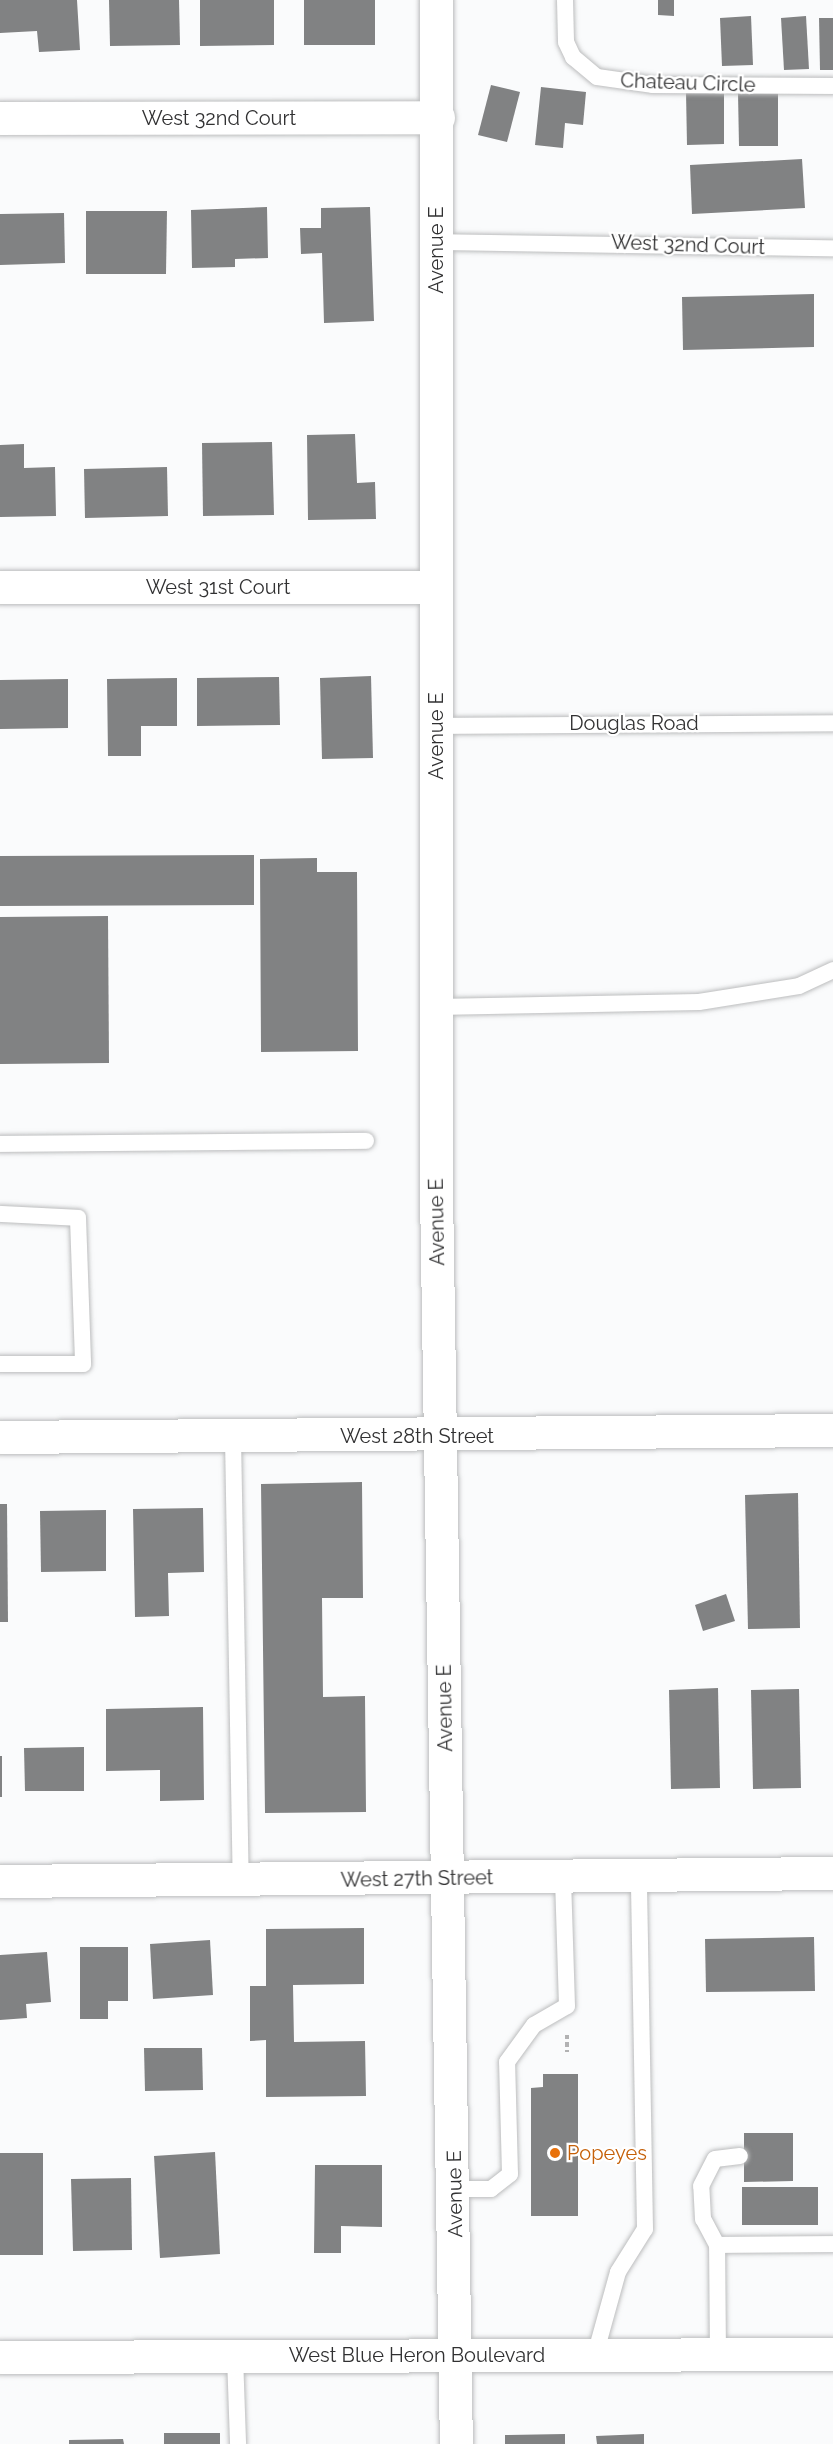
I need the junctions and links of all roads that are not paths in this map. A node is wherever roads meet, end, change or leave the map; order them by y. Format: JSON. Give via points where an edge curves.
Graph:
{"nodes":[{"id":1,"x":436,"y":0,"type":"edge"},
{"id":2,"x":565,"y":0,"type":"edge"},
{"id":3,"x":833,"y":86,"type":"edge"},
{"id":4,"x":438,"y":117,"type":"junction"},
{"id":5,"x":0,"y":118,"type":"edge"},
{"id":6,"x":435,"y":242,"type":"junction"},
{"id":7,"x":833,"y":248,"type":"edge"},
{"id":8,"x":436,"y":586,"type":"junction"},
{"id":9,"x":0,"y":587,"type":"edge"},
{"id":10,"x":833,"y":723,"type":"edge"},
{"id":11,"x":435,"y":726,"type":"junction"},
{"id":12,"x":833,"y":970,"type":"edge"},
{"id":13,"x":436,"y":1007,"type":"junction"},
{"id":14,"x":366,"y":1141,"type":"dead end"},
{"id":15,"x":0,"y":1144,"type":"edge"},
{"id":16,"x":0,"y":1214,"type":"edge"},
{"id":17,"x":0,"y":1364,"type":"edge"},
{"id":18,"x":833,"y":1430,"type":"edge"},
{"id":19,"x":441,"y":1436,"type":"junction"},
{"id":20,"x":0,"y":1437,"type":"edge"},
{"id":21,"x":233,"y":1437,"type":"junction"},
{"id":22,"x":833,"y":1874,"type":"edge"},
{"id":23,"x":639,"y":1876,"type":"junction"},
{"id":24,"x":563,"y":1877,"type":"junction"},
{"id":25,"x":241,"y":1880,"type":"junction"},
{"id":26,"x":448,"y":1880,"type":"junction"},
{"id":27,"x":0,"y":1881,"type":"edge"},
{"id":28,"x":740,"y":2156,"type":"dead end"},
{"id":29,"x":455,"y":2189,"type":"junction"},
{"id":30,"x":833,"y":2244,"type":"edge"},
{"id":31,"x":717,"y":2245,"type":"junction"},
{"id":32,"x":833,"y":2354,"type":"edge"},
{"id":33,"x":456,"y":2355,"type":"junction"},
{"id":34,"x":594,"y":2355,"type":"junction"},
{"id":35,"x":718,"y":2355,"type":"junction"},
{"id":36,"x":0,"y":2356,"type":"edge"},
{"id":37,"x":235,"y":2356,"type":"junction"},
{"id":38,"x":238,"y":2444,"type":"edge"},
{"id":39,"x":456,"y":2444,"type":"edge"}],
"edges":[{"from":1,"to":4,"type":"street","name":"Avenue E"},
{"from":2,"to":3,"type":"lane","name":"Chateau Circle","via":[[566,42],[573,57],[597,77],[653,85]]},
{"from":4,"to":5,"type":"street","name":"West 32nd Court"},
{"from":4,"to":6,"type":"street","name":"Avenue E"},
{"from":6,"to":7,"type":"lane","name":"West 32nd Court"},
{"from":6,"to":8,"type":"street","name":"Avenue E"},
{"from":8,"to":9,"type":"street","name":"West 31st Court"},
{"from":8,"to":11,"type":"street","name":"Avenue E"},
{"from":10,"to":11,"type":"lane","name":"Douglas Road"},
{"from":11,"to":13,"type":"street","name":"Avenue E"},
{"from":12,"to":13,"type":"lane","via":[[799,986],[699,1002]]},
{"from":13,"to":19,"type":"street","name":"Avenue E"},
{"from":14,"to":15,"type":"lane"},
{"from":16,"to":17,"type":"lane","via":[[78,1218],[83,1364]]},
{"from":18,"to":19,"type":"street","name":"West 28th Street"},
{"from":19,"to":21,"type":"street","name":"West 28th Street"},
{"from":19,"to":26,"type":"street","name":"Avenue E"},
{"from":20,"to":21,"type":"street","name":"West 28th Street"},
{"from":21,"to":25,"type":"lane"},
{"from":22,"to":23,"type":"street","name":"West 27th Street"},
{"from":23,"to":24,"type":"street","name":"West 27th Street"},
{"from":23,"to":34,"type":"lane","via":[[645,2229],[618,2272]]},
{"from":24,"to":26,"type":"street","name":"West 27th Street"},
{"from":24,"to":29,"type":"lane","via":[[567,2006],[534,2025],[507,2062],[510,2174],[491,2190]]},
{"from":25,"to":26,"type":"street","name":"West 27th Street"},
{"from":25,"to":27,"type":"street","name":"West 27th Street"},
{"from":26,"to":29,"type":"street","name":"Avenue E"},
{"from":28,"to":31,"type":"lane","via":[[715,2159],[701,2186],[702,2219]]},
{"from":29,"to":33,"type":"street","name":"Avenue E"},
{"from":30,"to":31,"type":"lane"},
{"from":31,"to":35,"type":"lane"},
{"from":32,"to":35,"type":"street","name":"West Blue Heron Boulevard"},
{"from":33,"to":34,"type":"street","name":"West Blue Heron Boulevard"},
{"from":33,"to":37,"type":"street","name":"West Blue Heron Boulevard"},
{"from":33,"to":39,"type":"street","name":"Avenue E"},
{"from":34,"to":35,"type":"street","name":"West Blue Heron Boulevard"},
{"from":36,"to":37,"type":"street","name":"West Blue Heron Boulevard"},
{"from":37,"to":38,"type":"lane"}]}
